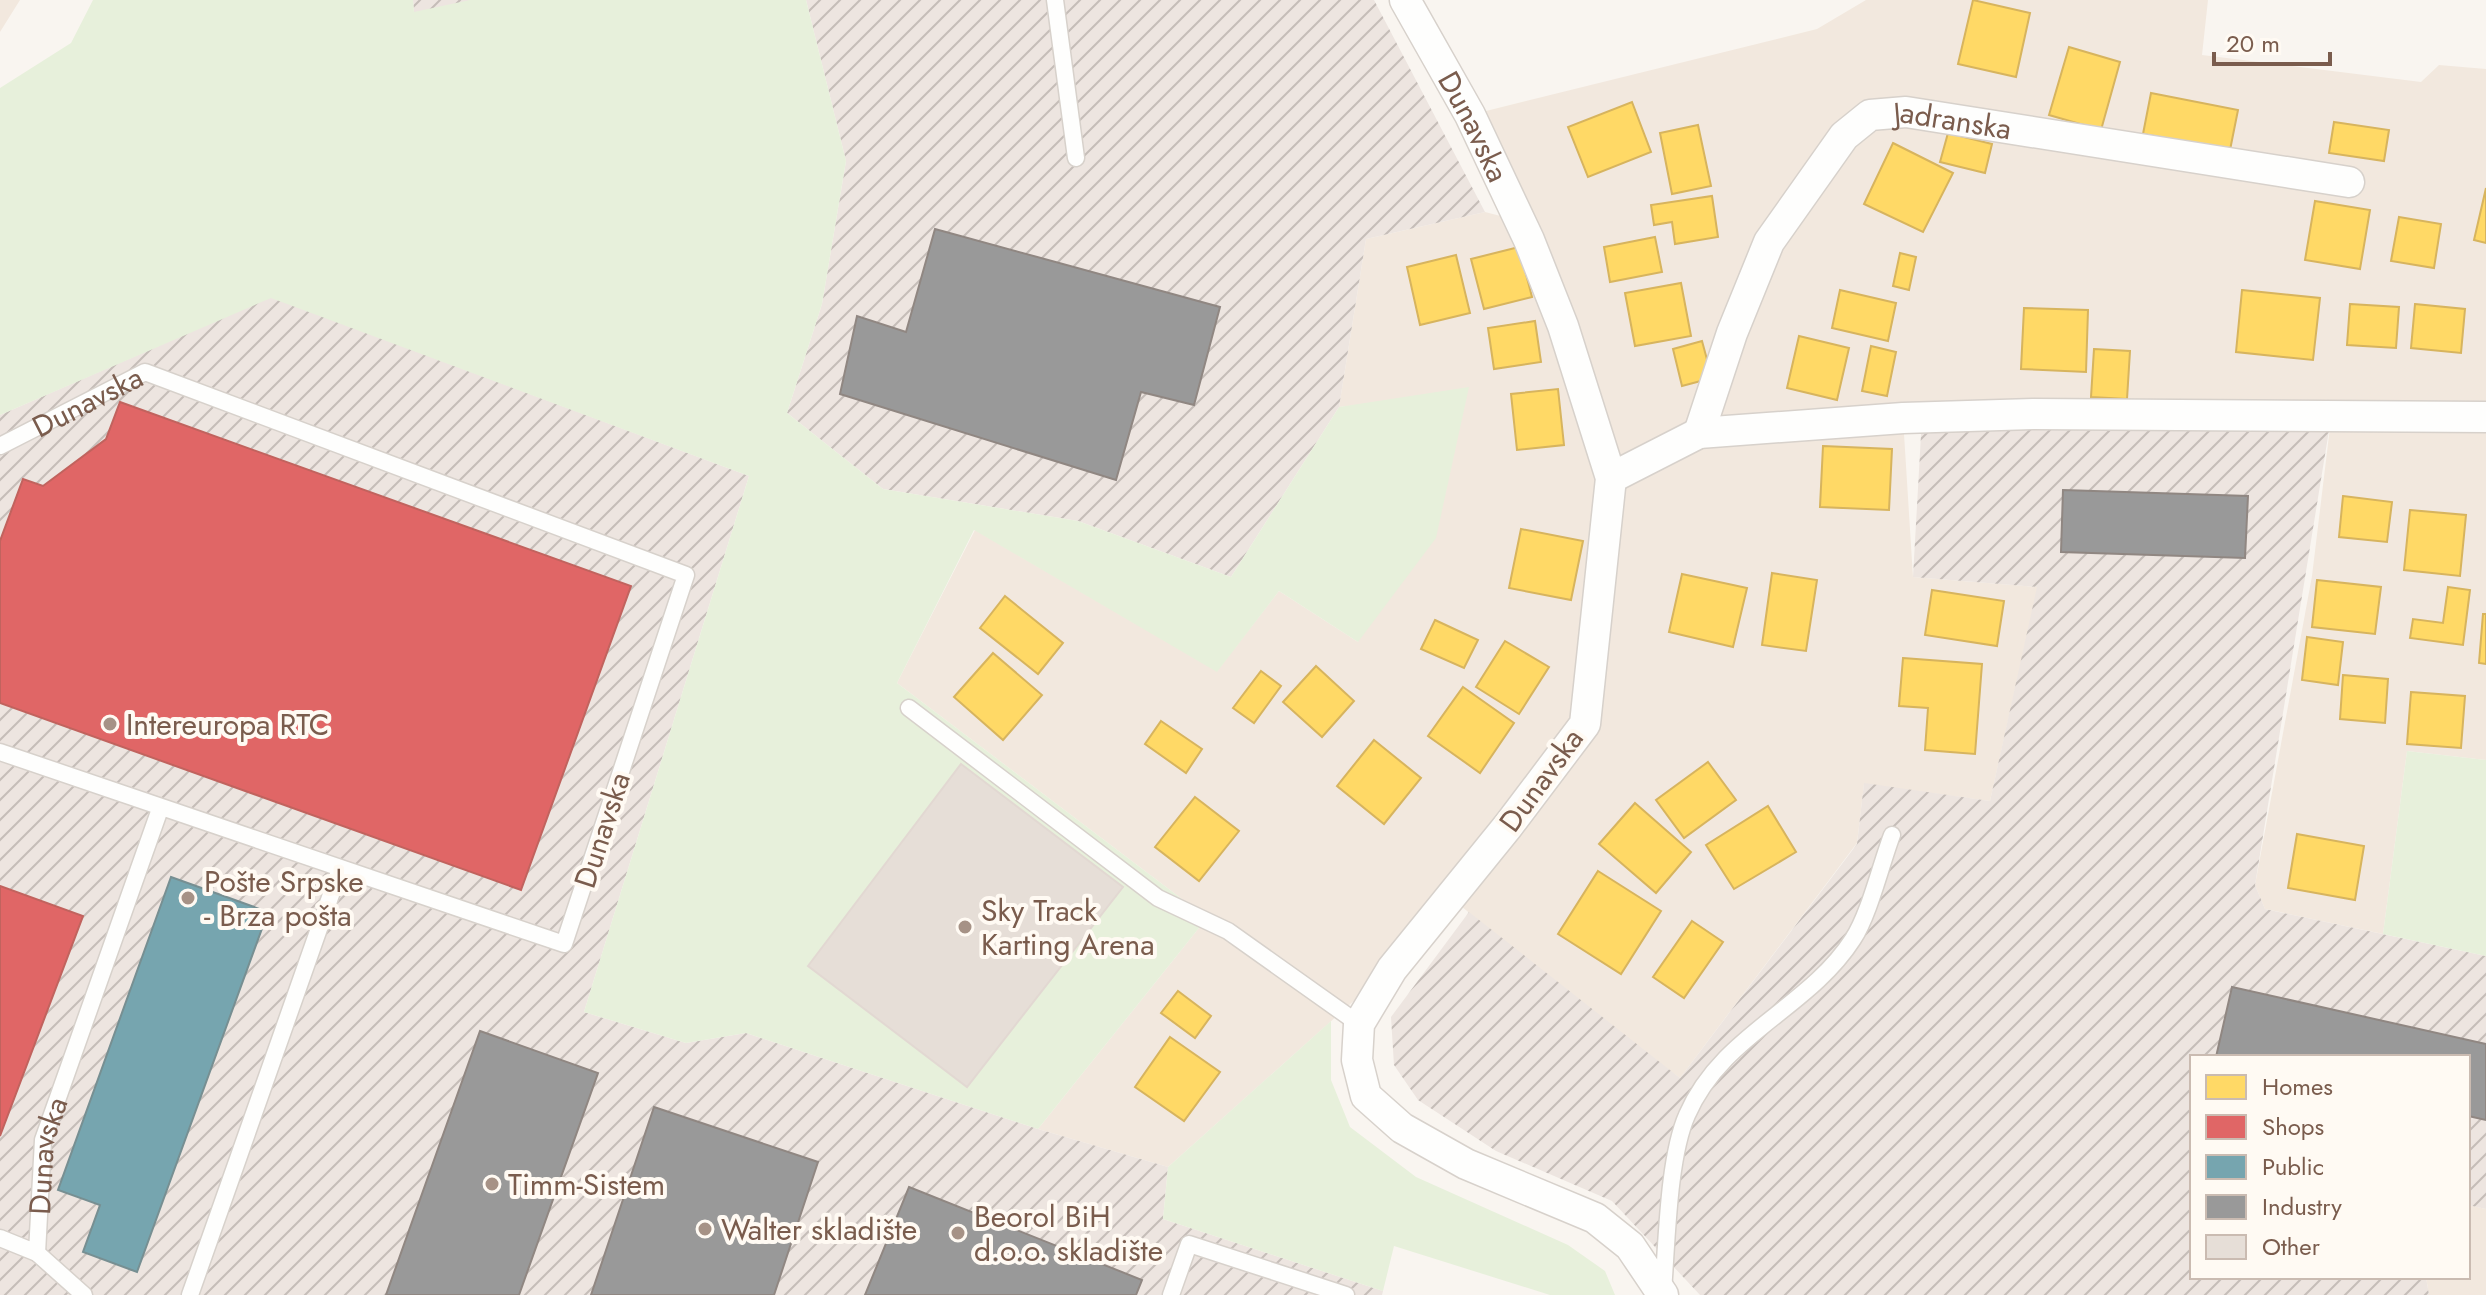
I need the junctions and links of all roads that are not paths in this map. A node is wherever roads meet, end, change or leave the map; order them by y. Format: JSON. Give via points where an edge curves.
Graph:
{"nodes":[{"id":1,"x":1055,"y":0,"type":"edge"},
{"id":2,"x":1405,"y":0,"type":"edge"},
{"id":3,"x":1076,"y":158,"type":"dead end"},
{"id":4,"x":2349,"y":182,"type":"dead end"},
{"id":5,"x":2486,"y":417,"type":"edge"},
{"id":6,"x":1699,"y":433,"type":"junction"},
{"id":7,"x":0,"y":446,"type":"edge"},
{"id":8,"x":1611,"y":478,"type":"junction"},
{"id":9,"x":909,"y":708,"type":"dead end"},
{"id":10,"x":0,"y":752,"type":"edge"},
{"id":11,"x":160,"y":809,"type":"junction"},
{"id":12,"x":1892,"y":835,"type":"dead end"},
{"id":13,"x":340,"y":869,"type":"junction"},
{"id":14,"x":1359,"y":1024,"type":"junction"},
{"id":15,"x":0,"y":1238,"type":"edge"},
{"id":16,"x":37,"y":1253,"type":"junction"},
{"id":17,"x":1326,"y":1292,"type":"edge"},
{"id":18,"x":1663,"y":1294,"type":"edge"},
{"id":19,"x":84,"y":1295,"type":"edge"},
{"id":20,"x":190,"y":1295,"type":"edge"},
{"id":21,"x":1171,"y":1295,"type":"edge"},
{"id":22,"x":1346,"y":1295,"type":"edge"}],
"edges":[{"from":1,"to":3,"type":"lane"},
{"from":2,"to":8,"type":"street","name":"Dunavska","via":[[1470,115],[1529,240],[1563,326]]},
{"from":4,"to":6,"type":"street","name":"Jadranska","via":[[1906,112],[1870,115],[1844,136],[1769,242]]},
{"from":5,"to":6,"type":"street","via":[[2033,414]]},
{"from":6,"to":8,"type":"street"},
{"from":7,"to":13,"type":"lane","name":"Dunavska","via":[[145,372],[686,575],[564,944]]},
{"from":8,"to":14,"type":"street","name":"Dunavska","via":[[1585,724],[1392,969]]},
{"from":9,"to":14,"type":"lane","via":[[1158,898],[1228,931]]},
{"from":10,"to":11,"type":"lane"},
{"from":11,"to":13,"type":"lane","name":"Dunavska"},
{"from":11,"to":16,"type":"lane","name":"Dunavska","via":[[43,1140]]},
{"from":12,"to":18,"type":"lane","via":[[1854,938],[1811,986],[1760,1024],[1712,1071],[1686,1117],[1672,1185]]},
{"from":13,"to":20,"type":"lane"},
{"from":14,"to":18,"type":"street","name":"Dunavska","via":[[1357,1060],[1366,1096],[1402,1128],[1466,1164],[1595,1218],[1630,1246]]},
{"from":15,"to":16,"type":"lane","name":"Dunavska"},
{"from":16,"to":19,"type":"lane","name":"Dunavska"},
{"from":17,"to":21,"type":"lane","via":[[1189,1244]]},
{"from":17,"to":22,"type":"lane"}]}
